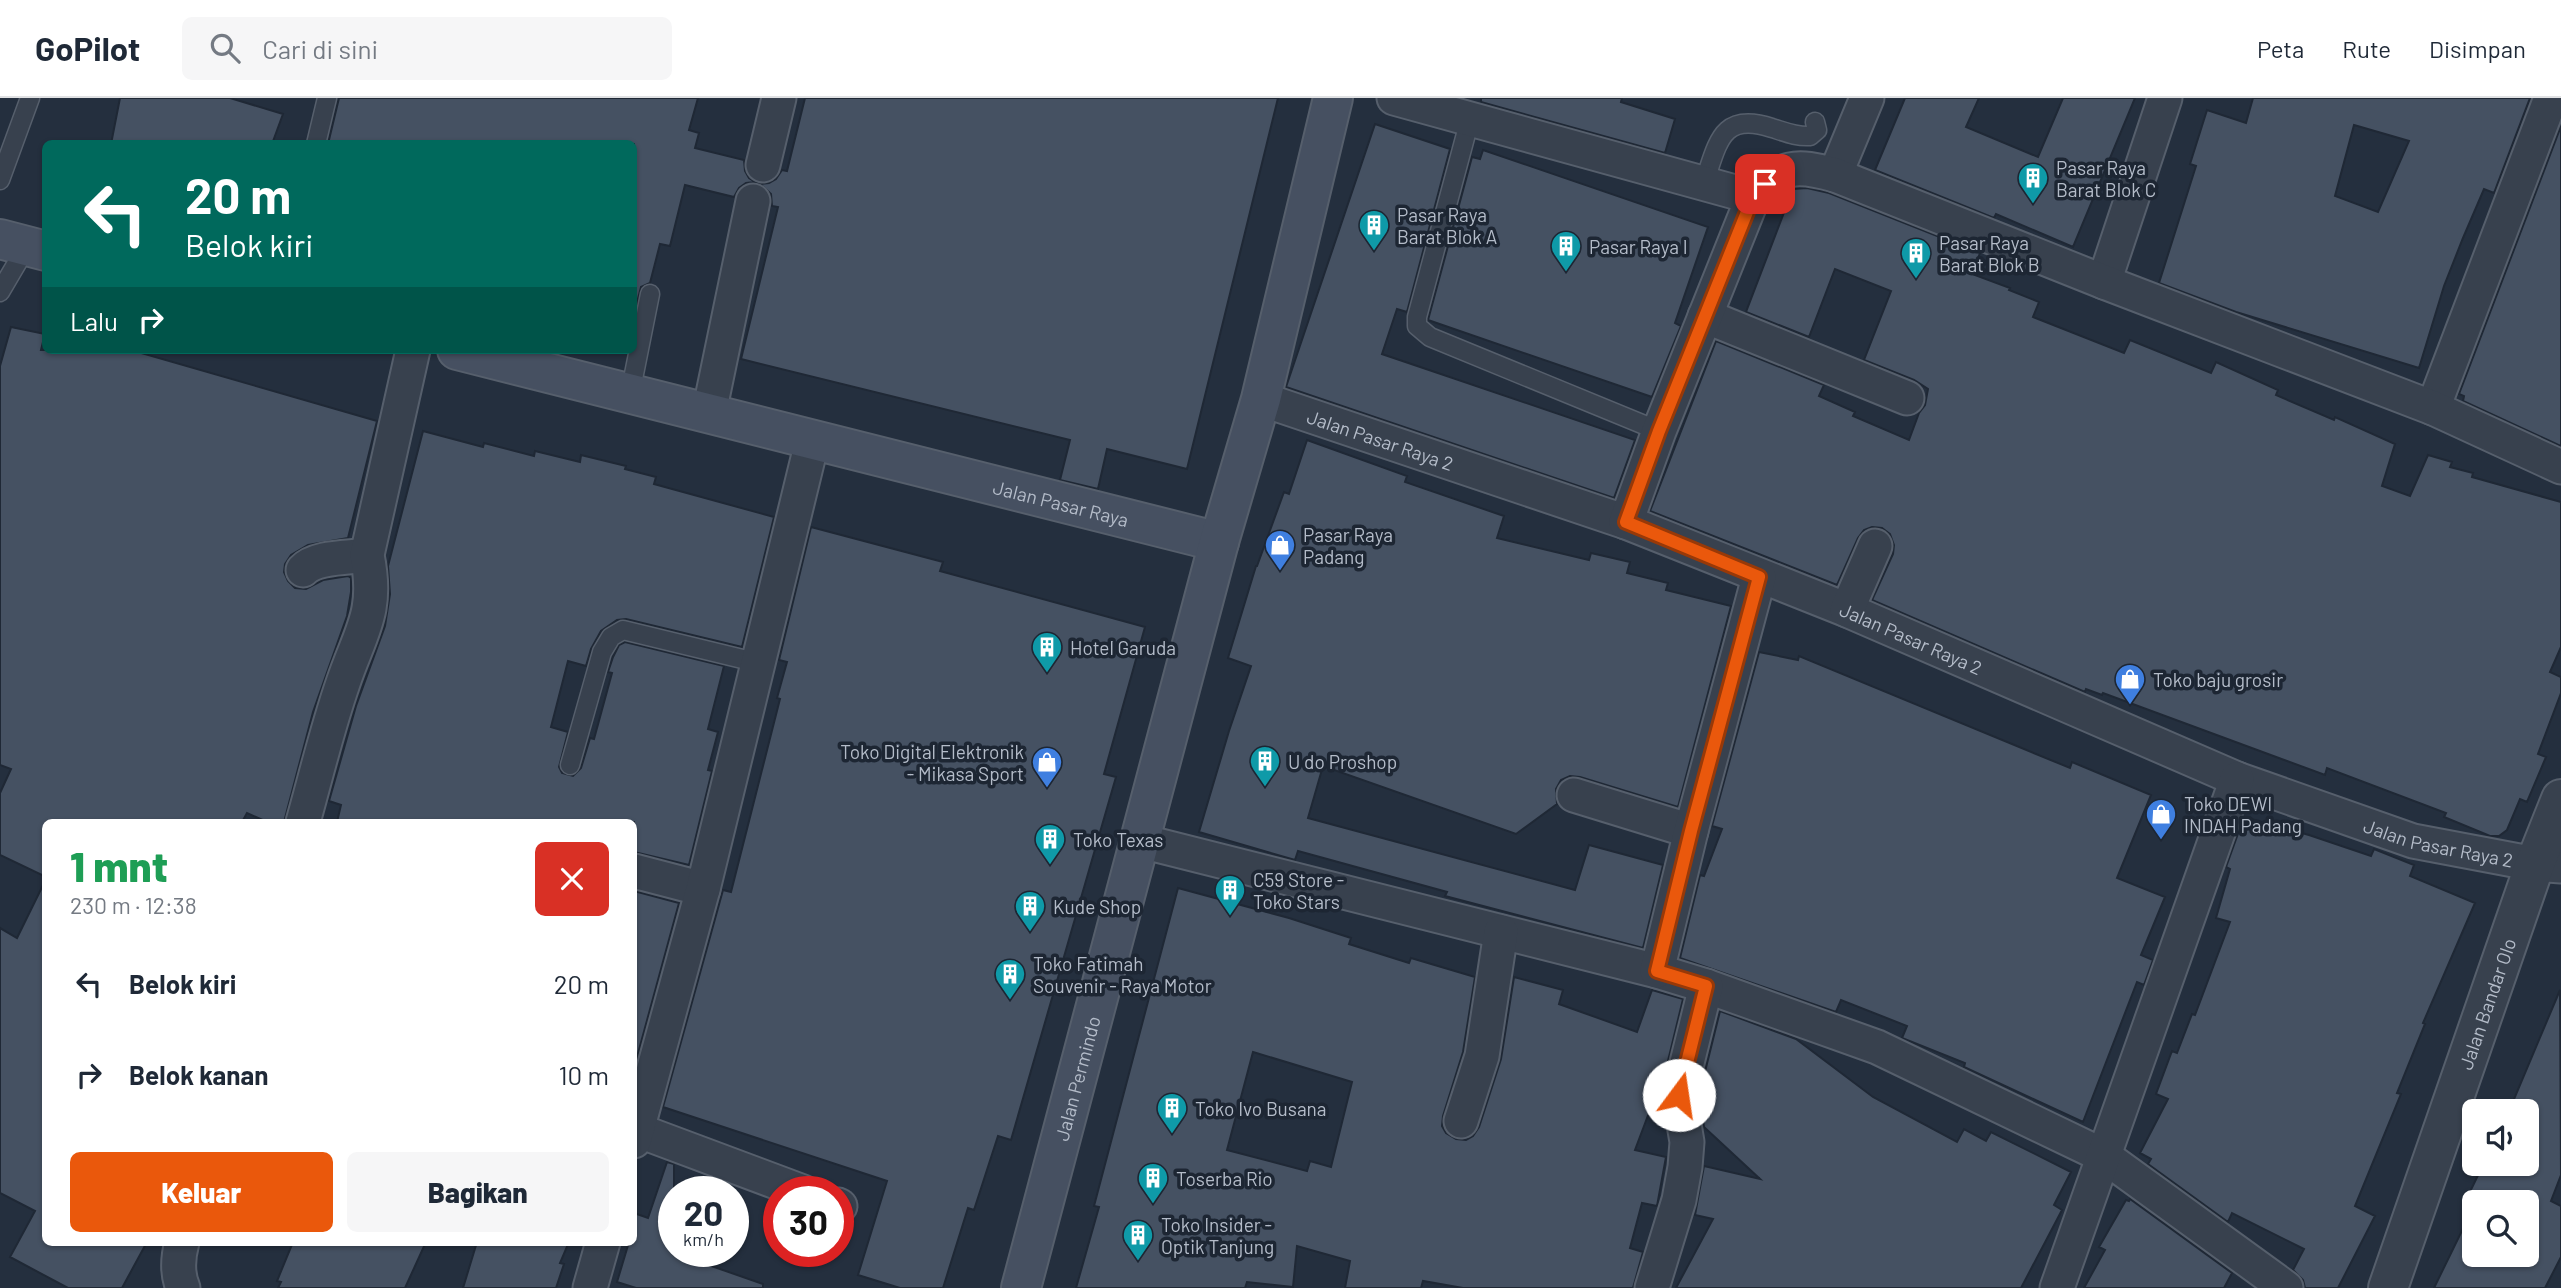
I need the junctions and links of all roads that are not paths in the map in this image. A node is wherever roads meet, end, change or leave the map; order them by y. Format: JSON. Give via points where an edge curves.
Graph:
{"nodes":[{"id":1,"x":30,"y":98,"type":"edge"},
{"id":2,"x":327,"y":98,"type":"edge"},
{"id":3,"x":779,"y":98,"type":"edge"},
{"id":4,"x":1333,"y":98,"type":"edge"},
{"id":5,"x":1394,"y":98,"type":"edge"},
{"id":6,"x":1867,"y":98,"type":"edge"},
{"id":7,"x":2165,"y":98,"type":"edge"},
{"id":8,"x":2551,"y":98,"type":"edge"},
{"id":9,"x":1470,"y":119,"type":"junction"},
{"id":10,"x":1815,"y":122,"type":"dead end"},
{"id":11,"x":318,"y":140,"type":"edge"},
{"id":12,"x":763,"y":165,"type":"dead end"},
{"id":13,"x":1835,"y":175,"type":"junction"},
{"id":14,"x":0,"y":180,"type":"edge"},
{"id":15,"x":1704,"y":183,"type":"junction"},
{"id":16,"x":1753,"y":197,"type":"junction"},
{"id":17,"x":751,"y":213,"type":"dead end"},
{"id":18,"x":24,"y":245,"type":"edge"},
{"id":19,"x":2104,"y":282,"type":"junction"},
{"id":20,"x":0,"y":292,"type":"edge"},
{"id":21,"x":650,"y":295,"type":"dead end"},
{"id":22,"x":1705,"y":316,"type":"junction"},
{"id":23,"x":637,"y":333,"type":"edge"},
{"id":24,"x":412,"y":354,"type":"edge"},
{"id":25,"x":473,"y":354,"type":"edge"},
{"id":26,"x":635,"y":354,"type":"edge"},
{"id":27,"x":630,"y":394,"type":"junction"},
{"id":28,"x":1907,"y":398,"type":"dead end"},
{"id":29,"x":1261,"y":399,"type":"junction"},
{"id":30,"x":2433,"y":408,"type":"junction"},
{"id":31,"x":709,"y":413,"type":"junction"},
{"id":32,"x":1659,"y":431,"type":"junction"},
{"id":33,"x":812,"y":442,"type":"junction"},
{"id":34,"x":2561,"y":467,"type":"edge"},
{"id":35,"x":1626,"y":522,"type":"junction"},
{"id":36,"x":1219,"y":542,"type":"junction"},
{"id":37,"x":1875,"y":545,"type":"dead end"},
{"id":38,"x":367,"y":555,"type":"junction"},
{"id":39,"x":303,"y":570,"type":"dead end"},
{"id":40,"x":1759,"y":577,"type":"junction"},
{"id":41,"x":1847,"y":610,"type":"junction"},
{"id":42,"x":759,"y":663,"type":"junction"},
{"id":43,"x":570,"y":765,"type":"dead end"},
{"id":44,"x":2237,"y":779,"type":"junction"},
{"id":45,"x":1574,"y":795,"type":"dead end"},
{"id":46,"x":2561,"y":799,"type":"edge"},
{"id":47,"x":304,"y":819,"type":"edge"},
{"id":48,"x":1691,"y":831,"type":"junction"},
{"id":49,"x":1141,"y":841,"type":"junction"},
{"id":50,"x":2548,"y":865,"type":"edge"},
{"id":51,"x":637,"y":872,"type":"edge"},
{"id":52,"x":703,"y":889,"type":"junction"},
{"id":53,"x":1501,"y":932,"type":"junction"},
{"id":54,"x":1657,"y":971,"type":"junction"},
{"id":55,"x":1706,"y":986,"type":"junction"},
{"id":56,"x":1461,"y":1121,"type":"dead end"},
{"id":57,"x":637,"y":1129,"type":"edge"},
{"id":58,"x":637,"y":1137,"type":"edge"},
{"id":59,"x":2104,"y":1156,"type":"junction"},
{"id":60,"x":763,"y":1179,"type":"edge"},
{"id":61,"x":182,"y":1246,"type":"edge"},
{"id":62,"x":602,"y":1246,"type":"edge"},
{"id":63,"x":183,"y":1288,"type":"edge"},
{"id":64,"x":590,"y":1288,"type":"edge"},
{"id":65,"x":1021,"y":1288,"type":"edge"},
{"id":66,"x":1652,"y":1288,"type":"edge"},
{"id":67,"x":2057,"y":1288,"type":"edge"},
{"id":68,"x":2286,"y":1288,"type":"edge"},
{"id":69,"x":2388,"y":1288,"type":"edge"}],
"edges":[{"from":1,"to":14,"type":"lane"},
{"from":2,"to":11,"type":"lane"},
{"from":3,"to":12,"type":"street"},
{"from":4,"to":29,"type":"main road"},
{"from":5,"to":9,"type":"street"},
{"from":6,"to":13,"type":"street"},
{"from":7,"to":19,"type":"street"},
{"from":8,"to":30,"type":"street"},
{"from":9,"to":15,"type":"street"},
{"from":9,"to":32,"type":"lane","via":[[1417,326],[1430,337]]},
{"from":10,"to":15,"type":"lane","via":[[1817,130],[1801,137],[1755,122],[1737,123],[1720,140]]},
{"from":13,"to":16,"type":"street","via":[[1806,167],[1787,170]]},
{"from":13,"to":19,"type":"street"},
{"from":15,"to":16,"type":"street"},
{"from":16,"to":22,"type":"street"},
{"from":17,"to":31,"type":"street"},
{"from":18,"to":20,"type":"lane"},
{"from":19,"to":30,"type":"street"},
{"from":21,"to":23,"type":"lane"},
{"from":22,"to":28,"type":"street"},
{"from":22,"to":32,"type":"street"},
{"from":24,"to":38,"type":"street"},
{"from":25,"to":27,"type":"main road","name":"Jalan Pasar Raya"},
{"from":26,"to":27,"type":"lane"},
{"from":27,"to":31,"type":"main road","name":"Jalan Pasar Raya"},
{"from":29,"to":35,"type":"street","name":"Jalan Pasar Raya 2"},
{"from":29,"to":36,"type":"main road"},
{"from":30,"to":34,"type":"street"},
{"from":31,"to":33,"type":"main road","name":"Jalan Pasar Raya"},
{"from":32,"to":35,"type":"street"},
{"from":33,"to":36,"type":"main road","name":"Jalan Pasar Raya"},
{"from":33,"to":42,"type":"street"},
{"from":35,"to":40,"type":"street","name":"Jalan Pasar Raya 2"},
{"from":36,"to":49,"type":"main road","name":"Jalan Permindo"},
{"from":37,"to":41,"type":"street"},
{"from":38,"to":39,"type":"street","via":[[324,561]]},
{"from":38,"to":47,"type":"street","via":[[372,580],[370,612],[342,683]]},
{"from":40,"to":41,"type":"street","name":"Jalan Pasar Raya 2"},
{"from":40,"to":48,"type":"street"},
{"from":41,"to":44,"type":"street","name":"Jalan Pasar Raya 2"},
{"from":42,"to":43,"type":"lane","via":[[623,630],[611,637],[602,652]]},
{"from":42,"to":52,"type":"street"},
{"from":44,"to":50,"type":"street","name":"Jalan Pasar Raya 2","via":[[2413,841]]},
{"from":44,"to":59,"type":"street"},
{"from":45,"to":48,"type":"street"},
{"from":46,"to":50,"type":"street","name":"Jalan Bandar Olo"},
{"from":48,"to":54,"type":"street"},
{"from":49,"to":53,"type":"street"},
{"from":49,"to":65,"type":"main road","name":"Jalan Permindo"},
{"from":50,"to":69,"type":"street","name":"Jalan Bandar Olo"},
{"from":51,"to":52,"type":"street"},
{"from":52,"to":57,"type":"street"},
{"from":53,"to":54,"type":"street"},
{"from":53,"to":56,"type":"street","via":[[1482,1056]]},
{"from":54,"to":55,"type":"street"},
{"from":55,"to":59,"type":"street","via":[[1877,1048]]},
{"from":55,"to":66,"type":"street","via":[[1679,1095],[1687,1142],[1685,1167]]},
{"from":58,"to":60,"type":"street"},
{"from":59,"to":67,"type":"street"},
{"from":59,"to":68,"type":"street"},
{"from":61,"to":63,"type":"street"},
{"from":62,"to":64,"type":"street"}]}
